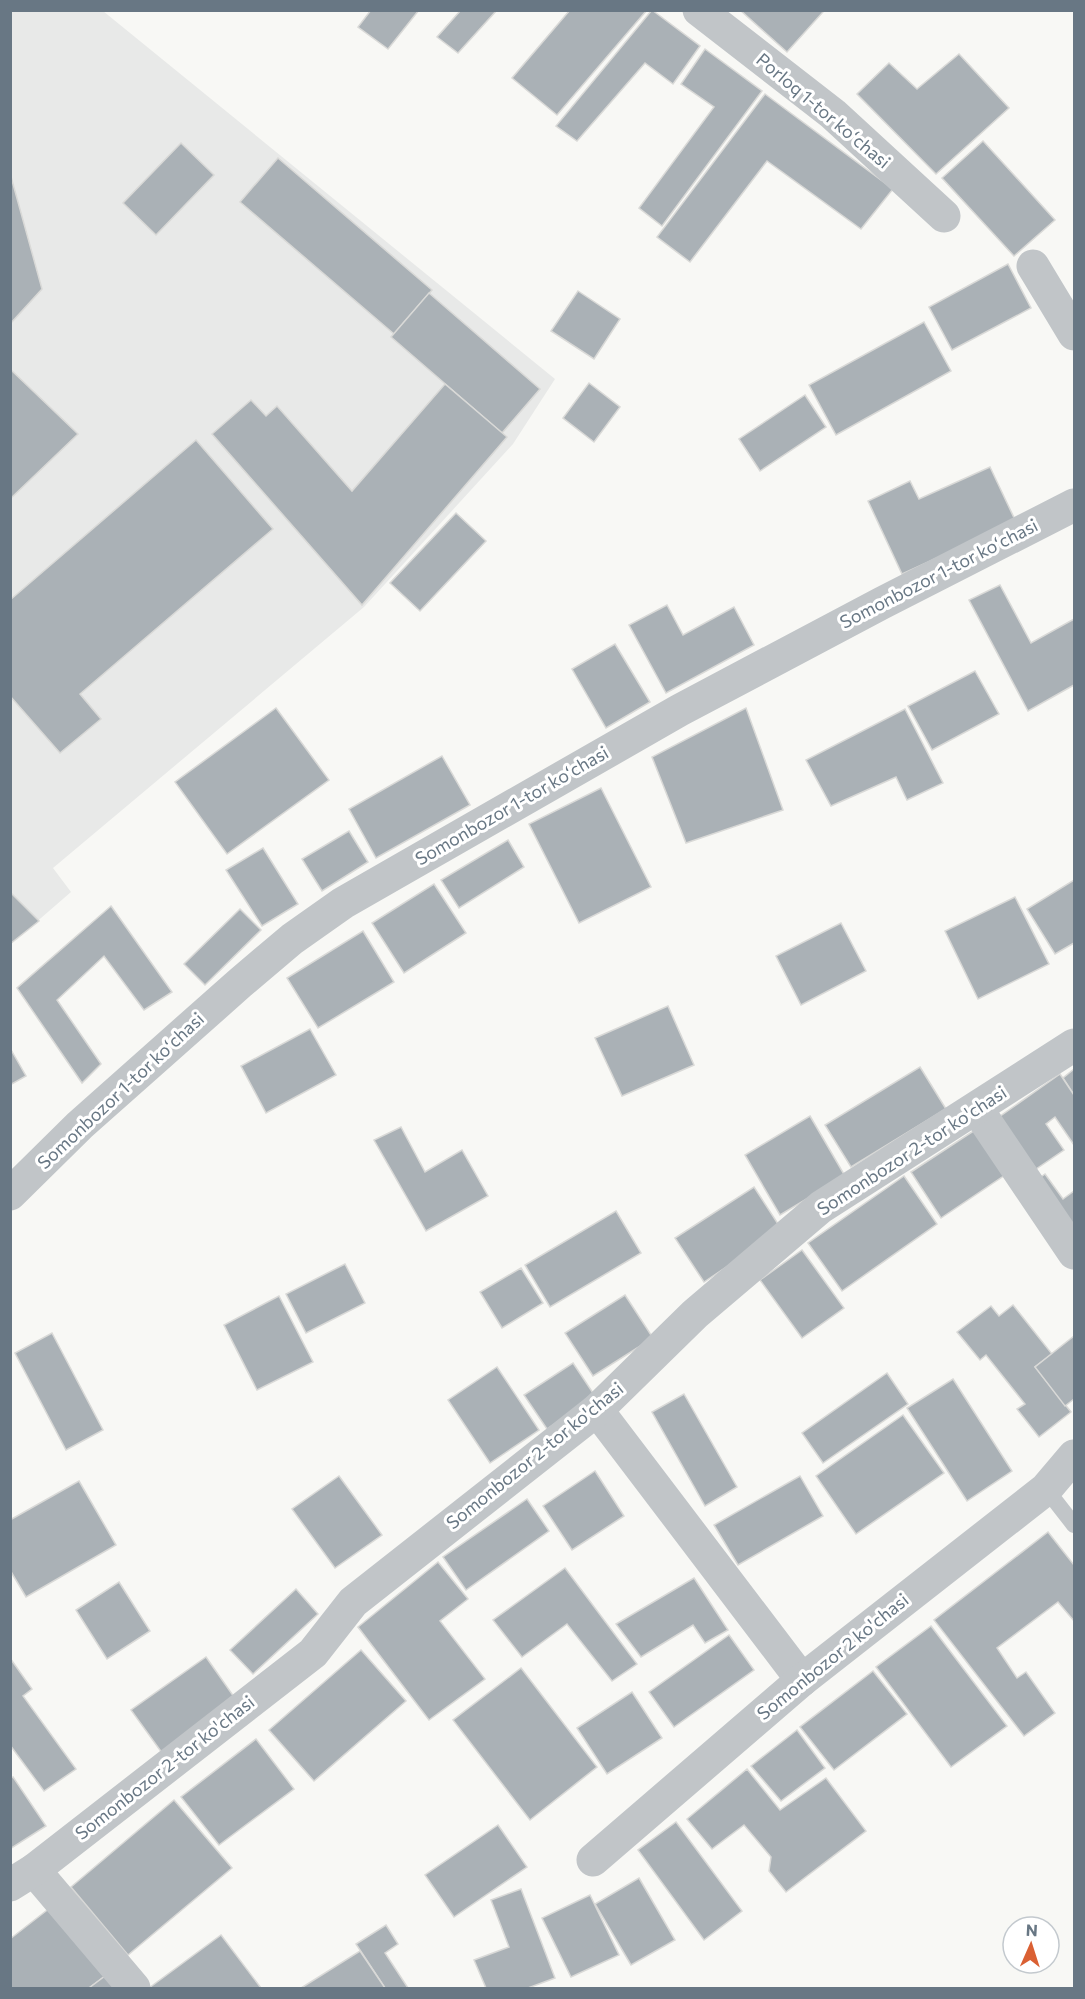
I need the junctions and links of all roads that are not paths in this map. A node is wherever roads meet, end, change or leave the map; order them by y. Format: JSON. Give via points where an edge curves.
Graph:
{"nodes":[{"id":1,"x":699,"y":10,"type":"edge"},
{"id":2,"x":944,"y":216,"type":"dead end"},
{"id":3,"x":1033,"y":266,"type":"dead end"},
{"id":4,"x":1074,"y":334,"type":"edge"},
{"id":5,"x":1074,"y":505,"type":"edge"},
{"id":6,"x":1074,"y":1046,"type":"edge"},
{"id":7,"x":977,"y":1109,"type":"junction"},
{"id":8,"x":10,"y":1194,"type":"edge"},
{"id":9,"x":1074,"y":1253,"type":"edge"},
{"id":10,"x":597,"y":1410,"type":"junction"},
{"id":11,"x":1074,"y":1456,"type":"edge"},
{"id":12,"x":1046,"y":1489,"type":"junction"},
{"id":13,"x":1074,"y":1525,"type":"edge"},
{"id":14,"x":802,"y":1680,"type":"junction"},
{"id":15,"x":592,"y":1860,"type":"dead end"},
{"id":16,"x":22,"y":1878,"type":"edge"},
{"id":17,"x":134,"y":1989,"type":"edge"}],
"edges":[{"from":1,"to":2,"type":"street","name":"Porloq 1-tor koʻchasi","via":[[833,114]]},
{"from":3,"to":4,"type":"street"},
{"from":5,"to":8,"type":"street","name":"Somonbozor 1-tor koʻchasi","via":[[680,710],[343,903],[240,982],[80,1125]]},
{"from":6,"to":7,"type":"street","name":"Somonbozor 2-tor ko'chasi"},
{"from":7,"to":9,"type":"street"},
{"from":7,"to":10,"type":"street","name":"Somonbozor 2-tor ko'chasi","via":[[821,1207],[695,1314]]},
{"from":10,"to":14,"type":"street"},
{"from":10,"to":16,"type":"street","name":"Somonbozor 2-tor ko'chasi","via":[[353,1602],[313,1653]]},
{"from":11,"to":12,"type":"street","name":"Somonbozor 2 ko'chasi"},
{"from":12,"to":13,"type":"lane"},
{"from":12,"to":14,"type":"street","name":"Somonbozor 2 ko'chasi"},
{"from":14,"to":15,"type":"street","name":"Somonbozor 2 ko'chasi"},
{"from":16,"to":17,"type":"street"}]}
